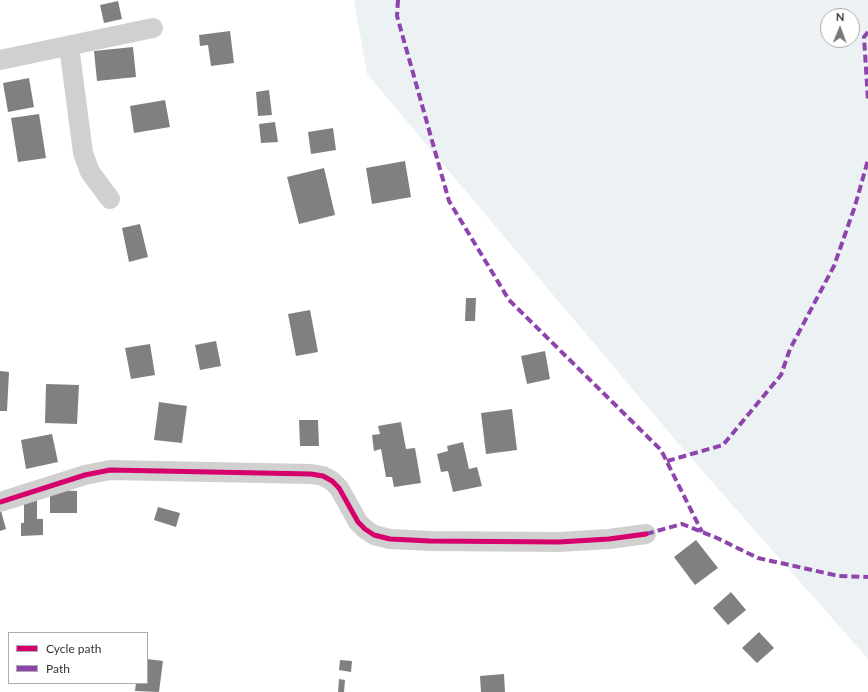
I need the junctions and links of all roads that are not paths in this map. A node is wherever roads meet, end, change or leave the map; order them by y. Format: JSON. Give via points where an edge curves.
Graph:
{"nodes":[{"id":1,"x":152,"y":28,"type":"dead end"},
{"id":2,"x":69,"y":46,"type":"junction"},
{"id":3,"x":0,"y":60,"type":"edge"},
{"id":4,"x":110,"y":199,"type":"dead end"},
{"id":5,"x":0,"y":502,"type":"edge"},
{"id":6,"x":646,"y":534,"type":"dead end"}],
"edges":[{"from":1,"to":2,"type":"street"},
{"from":2,"to":3,"type":"street"},
{"from":2,"to":4,"type":"street","via":[[83,153],[90,172]]},
{"from":5,"to":6,"type":"street","via":[[85,475],[110,470],[311,474],[332,481],[362,526],[374,535],[390,539],[572,542]]}]}
